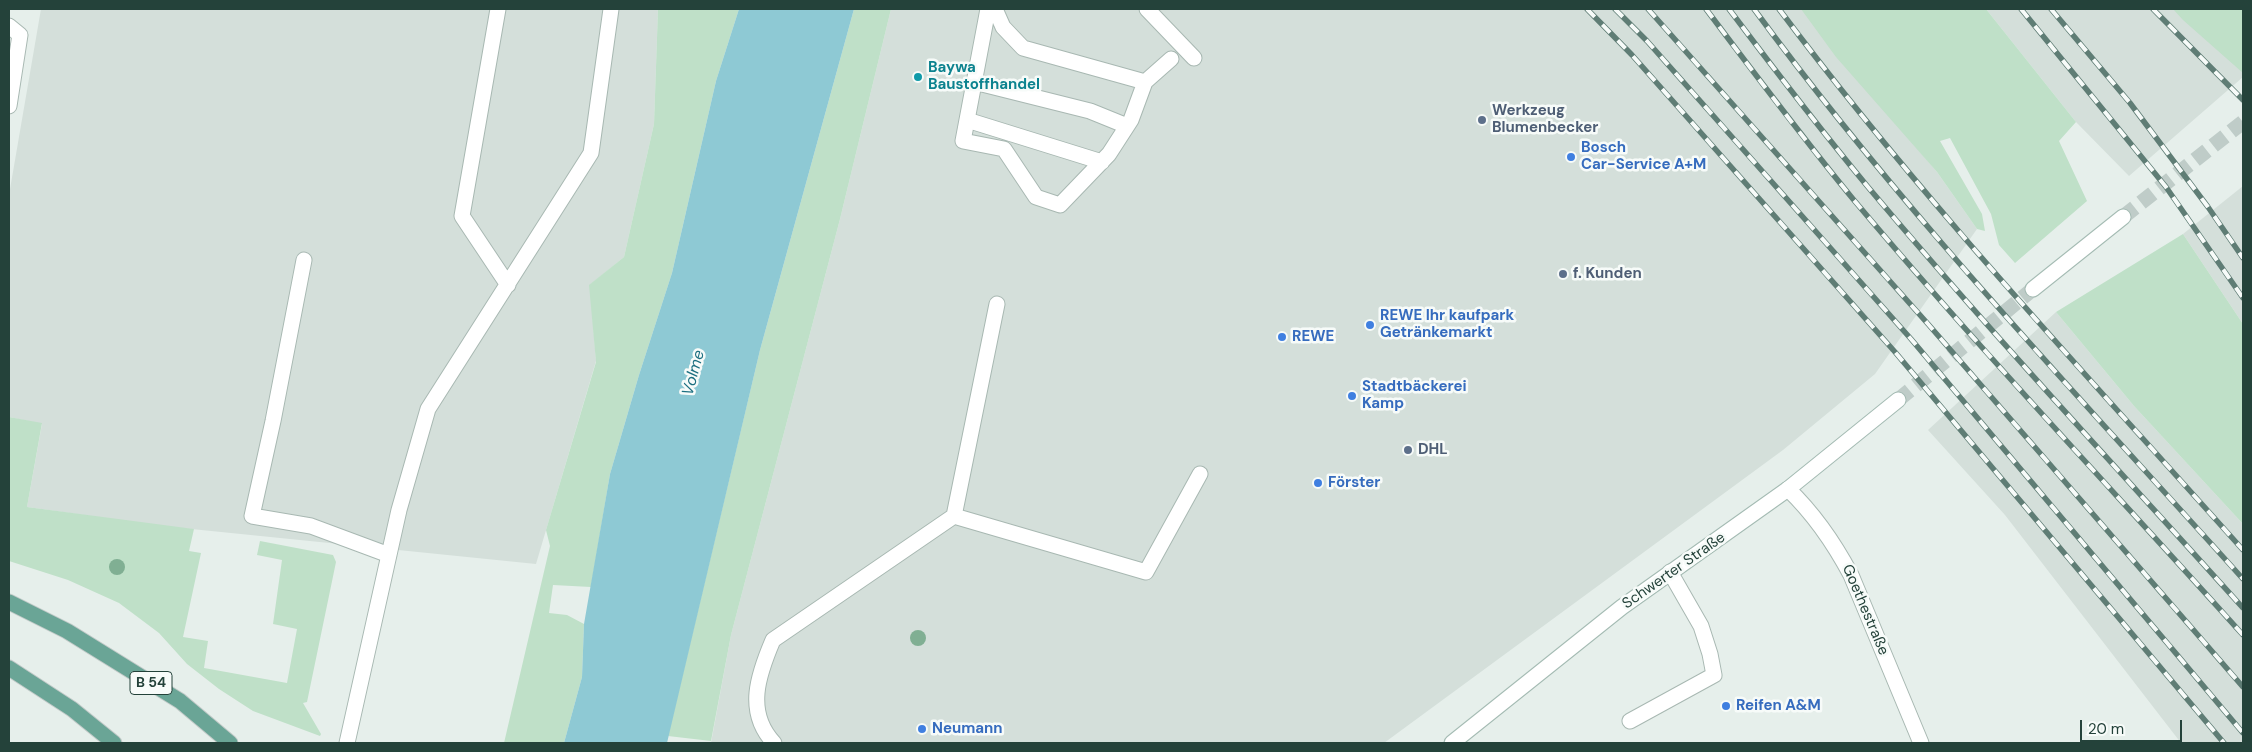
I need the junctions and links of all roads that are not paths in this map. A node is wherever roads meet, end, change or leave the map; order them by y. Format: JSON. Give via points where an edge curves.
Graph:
{"nodes":[{"id":1,"x":498,"y":9,"type":"edge"},
{"id":2,"x":611,"y":9,"type":"edge"},
{"id":3,"x":988,"y":9,"type":"edge"},
{"id":4,"x":995,"y":9,"type":"edge"},
{"id":5,"x":1147,"y":9,"type":"edge"},
{"id":6,"x":1160,"y":14,"type":"edge"},
{"id":7,"x":9,"y":26,"type":"edge"},
{"id":8,"x":1171,"y":58,"type":"dead end"},
{"id":9,"x":1194,"y":58,"type":"dead end"},
{"id":10,"x":12,"y":65,"type":"edge"},
{"id":11,"x":974,"y":82,"type":"junction"},
{"id":12,"x":1145,"y":82,"type":"junction"},
{"id":13,"x":9,"y":106,"type":"edge"},
{"id":14,"x":967,"y":120,"type":"junction"},
{"id":15,"x":1127,"y":126,"type":"junction"},
{"id":16,"x":1102,"y":162,"type":"junction"},
{"id":17,"x":2123,"y":217,"type":"tunnel mouth"},
{"id":18,"x":304,"y":260,"type":"dead end"},
{"id":19,"x":508,"y":285,"type":"junction"},
{"id":20,"x":2033,"y":289,"type":"tunnel mouth"},
{"id":21,"x":997,"y":304,"type":"dead end"},
{"id":22,"x":1898,"y":400,"type":"tunnel mouth"},
{"id":23,"x":1200,"y":474,"type":"dead end"},
{"id":24,"x":1788,"y":489,"type":"junction"},
{"id":25,"x":954,"y":516,"type":"junction"},
{"id":26,"x":389,"y":555,"type":"junction"},
{"id":27,"x":1670,"y":572,"type":"junction"},
{"id":28,"x":9,"y":602,"type":"edge"},
{"id":29,"x":9,"y":668,"type":"edge"},
{"id":30,"x":1630,"y":721,"type":"dead end"},
{"id":31,"x":114,"y":743,"type":"edge"},
{"id":32,"x":230,"y":743,"type":"edge"},
{"id":33,"x":347,"y":743,"type":"edge"},
{"id":34,"x":774,"y":743,"type":"edge"},
{"id":35,"x":1452,"y":743,"type":"edge"},
{"id":36,"x":1921,"y":743,"type":"edge"}],
"edges":[{"from":1,"to":19,"type":"main road","via":[[462,216]]},
{"from":2,"to":19,"type":"main road","via":[[591,153]]},
{"from":3,"to":11,"type":"main road"},
{"from":4,"to":12,"type":"main road","via":[[1003,27],[1024,48]]},
{"from":5,"to":6,"type":"main road"},
{"from":6,"to":9,"type":"main road"},
{"from":7,"to":10,"type":"main road","via":[[20,35]]},
{"from":8,"to":12,"type":"main road"},
{"from":10,"to":13,"type":"main road"},
{"from":11,"to":14,"type":"main road"},
{"from":11,"to":15,"type":"main road","via":[[1090,111]]},
{"from":12,"to":15,"type":"main road"},
{"from":14,"to":16,"type":"main road"},
{"from":14,"to":16,"type":"main road","via":[[963,141],[1004,149],[1036,197],[1060,205]]},
{"from":15,"to":16,"type":"main road"},
{"from":17,"to":20,"type":"main road"},
{"from":18,"to":26,"type":"main road","via":[[252,516],[311,526]]},
{"from":19,"to":26,"type":"main road","via":[[428,409]]},
{"from":21,"to":25,"type":"main road"},
{"from":22,"to":24,"type":"main road","name":"Schwerter Straße"},
{"from":23,"to":25,"type":"main road","via":[[1146,572]]},
{"from":24,"to":27,"type":"main road","name":"Schwerter Straße"},
{"from":24,"to":36,"type":"main road","name":"Goethestraße","via":[[1808,509],[1848,568]]},
{"from":25,"to":34,"type":"main road","via":[[773,640],[761,668],[756,692],[764,733]]},
{"from":26,"to":33,"type":"main road"},
{"from":27,"to":30,"type":"main road","via":[[1702,626],[1714,675]]},
{"from":27,"to":35,"type":"main road","name":"Schwerter Straße"},
{"from":28,"to":32,"type":"main road","number":"B 54","via":[[67,631],[180,701]]},
{"from":29,"to":31,"type":"main road","via":[[72,709]]}]}
